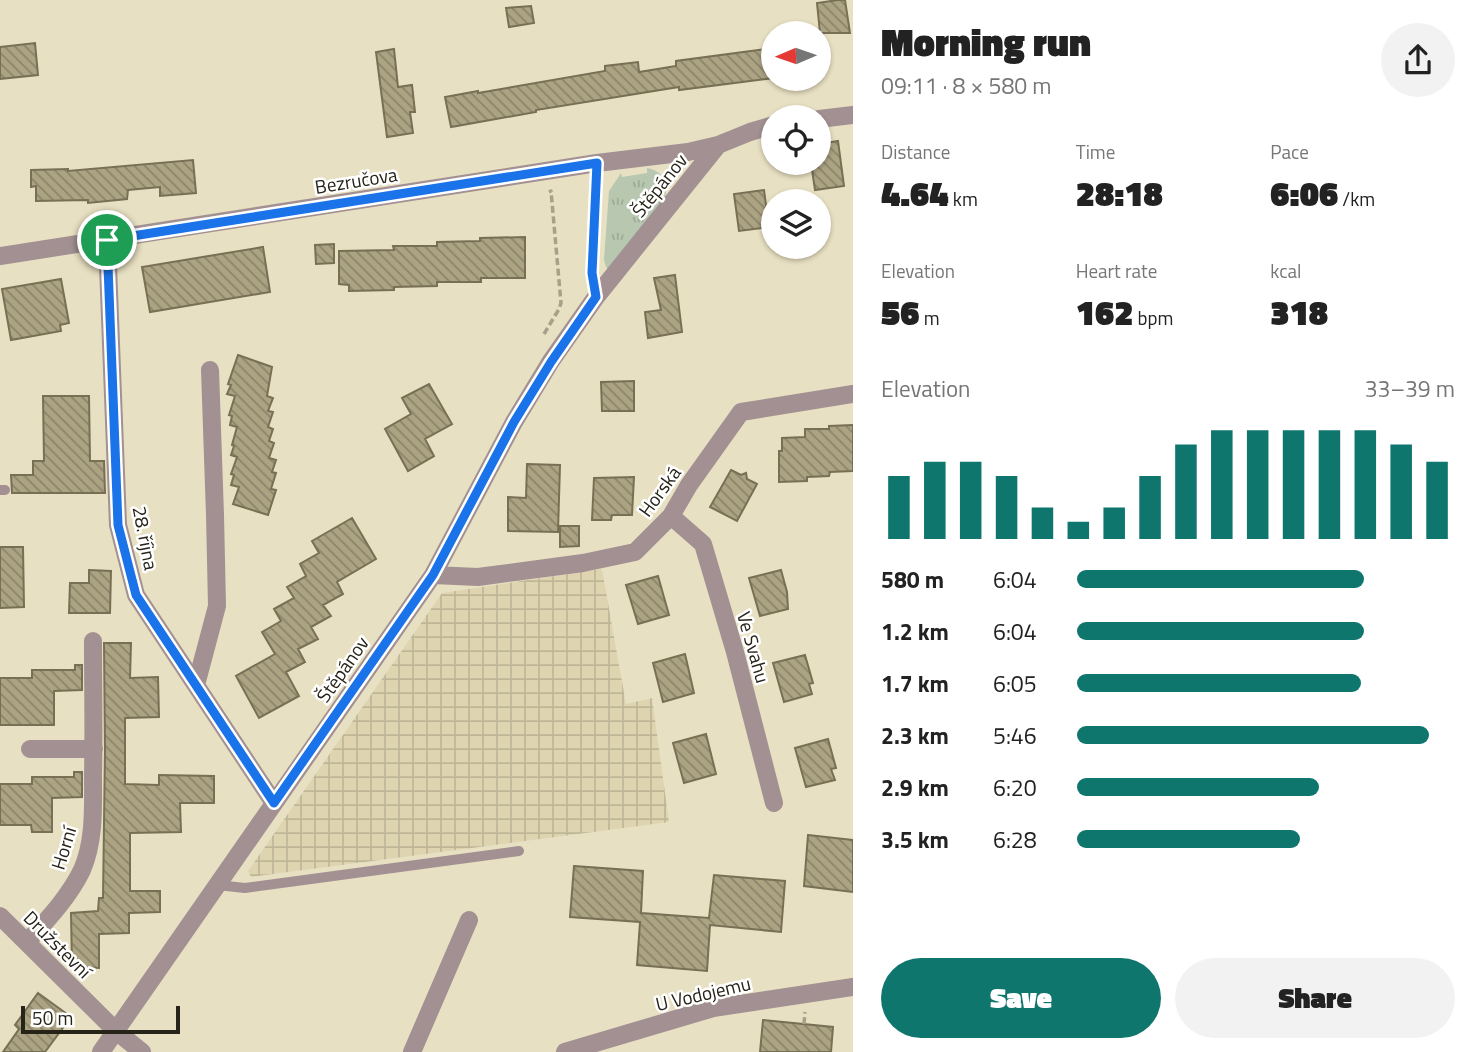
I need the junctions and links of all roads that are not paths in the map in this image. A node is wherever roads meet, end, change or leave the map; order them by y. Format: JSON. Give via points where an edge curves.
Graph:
{"nodes":[{"id":1,"x":853,"y":115,"type":"edge"},
{"id":2,"x":831,"y":118,"type":"edge"},
{"id":3,"x":761,"y":129,"type":"edge"},
{"id":4,"x":718,"y":145,"type":"junction"},
{"id":5,"x":597,"y":163,"type":"junction"},
{"id":6,"x":107,"y":240,"type":"junction"},
{"id":7,"x":0,"y":256,"type":"edge"},
{"id":8,"x":596,"y":297,"type":"junction"},
{"id":9,"x":210,"y":370,"type":"dead end"},
{"id":10,"x":853,"y":394,"type":"edge"},
{"id":11,"x":671,"y":516,"type":"junction"},
{"id":12,"x":433,"y":575,"type":"junction"},
{"id":13,"x":93,"y":641,"type":"dead end"},
{"id":14,"x":196,"y":685,"type":"junction"},
{"id":15,"x":30,"y":749,"type":"dead end"},
{"id":16,"x":94,"y":749,"type":"junction"},
{"id":17,"x":274,"y":803,"type":"junction"},
{"id":18,"x":774,"y":803,"type":"dead end"},
{"id":19,"x":519,"y":852,"type":"dead end"},
{"id":20,"x":217,"y":885,"type":"junction"},
{"id":21,"x":0,"y":916,"type":"edge"},
{"id":22,"x":469,"y":920,"type":"dead end"},
{"id":23,"x":27,"y":942,"type":"junction"},
{"id":24,"x":853,"y":987,"type":"edge"},
{"id":25,"x":116,"y":1031,"type":"junction"},
{"id":26,"x":101,"y":1052,"type":"edge"},
{"id":27,"x":142,"y":1052,"type":"edge"},
{"id":28,"x":412,"y":1052,"type":"edge"},
{"id":29,"x":565,"y":1052,"type":"edge"}],
"edges":[{"from":1,"to":2,"type":"street"},
{"from":3,"to":4,"type":"street","name":"Štěpánov"},
{"from":4,"to":5,"type":"street","name":"Bezručova"},
{"from":4,"to":8,"type":"street","name":"Štěpánov"},
{"from":5,"to":6,"type":"street","name":"Bezručova"},
{"from":5,"to":8,"type":"lane","via":[[592,273]]},
{"from":6,"to":7,"type":"street","name":"Bezručova"},
{"from":6,"to":14,"type":"street","name":"28. října","via":[[118,525],[136,595]]},
{"from":8,"to":12,"type":"street","name":"Štěpánov","via":[[514,422]]},
{"from":9,"to":14,"type":"street","via":[[217,606]]},
{"from":10,"to":11,"type":"street","name":"Horská","via":[[741,412]]},
{"from":11,"to":12,"type":"street","name":"Horská","via":[[635,552],[478,577]]},
{"from":11,"to":18,"type":"street","name":"Ve Svahu","via":[[703,544]]},
{"from":12,"to":17,"type":"street","name":"Štěpánov"},
{"from":13,"to":16,"type":"street","name":"Horní"},
{"from":14,"to":17,"type":"street","name":"28. října"},
{"from":15,"to":16,"type":"street"},
{"from":16,"to":23,"type":"street","name":"Horní","via":[[91,839],[83,867],[52,915]]},
{"from":17,"to":20,"type":"street","name":"Štěpánov"},
{"from":19,"to":20,"type":"lane","via":[[245,888]]},
{"from":20,"to":25,"type":"street","name":"Štěpánov"},
{"from":21,"to":23,"type":"street","name":"Družstevní"},
{"from":22,"to":28,"type":"street"},
{"from":23,"to":25,"type":"street","name":"Družstevní"},
{"from":24,"to":29,"type":"street","name":"U Vodojemu","via":[[713,1008]]},
{"from":25,"to":26,"type":"street","name":"Štěpánov"},
{"from":25,"to":27,"type":"street","name":"Družstevní"}]}
